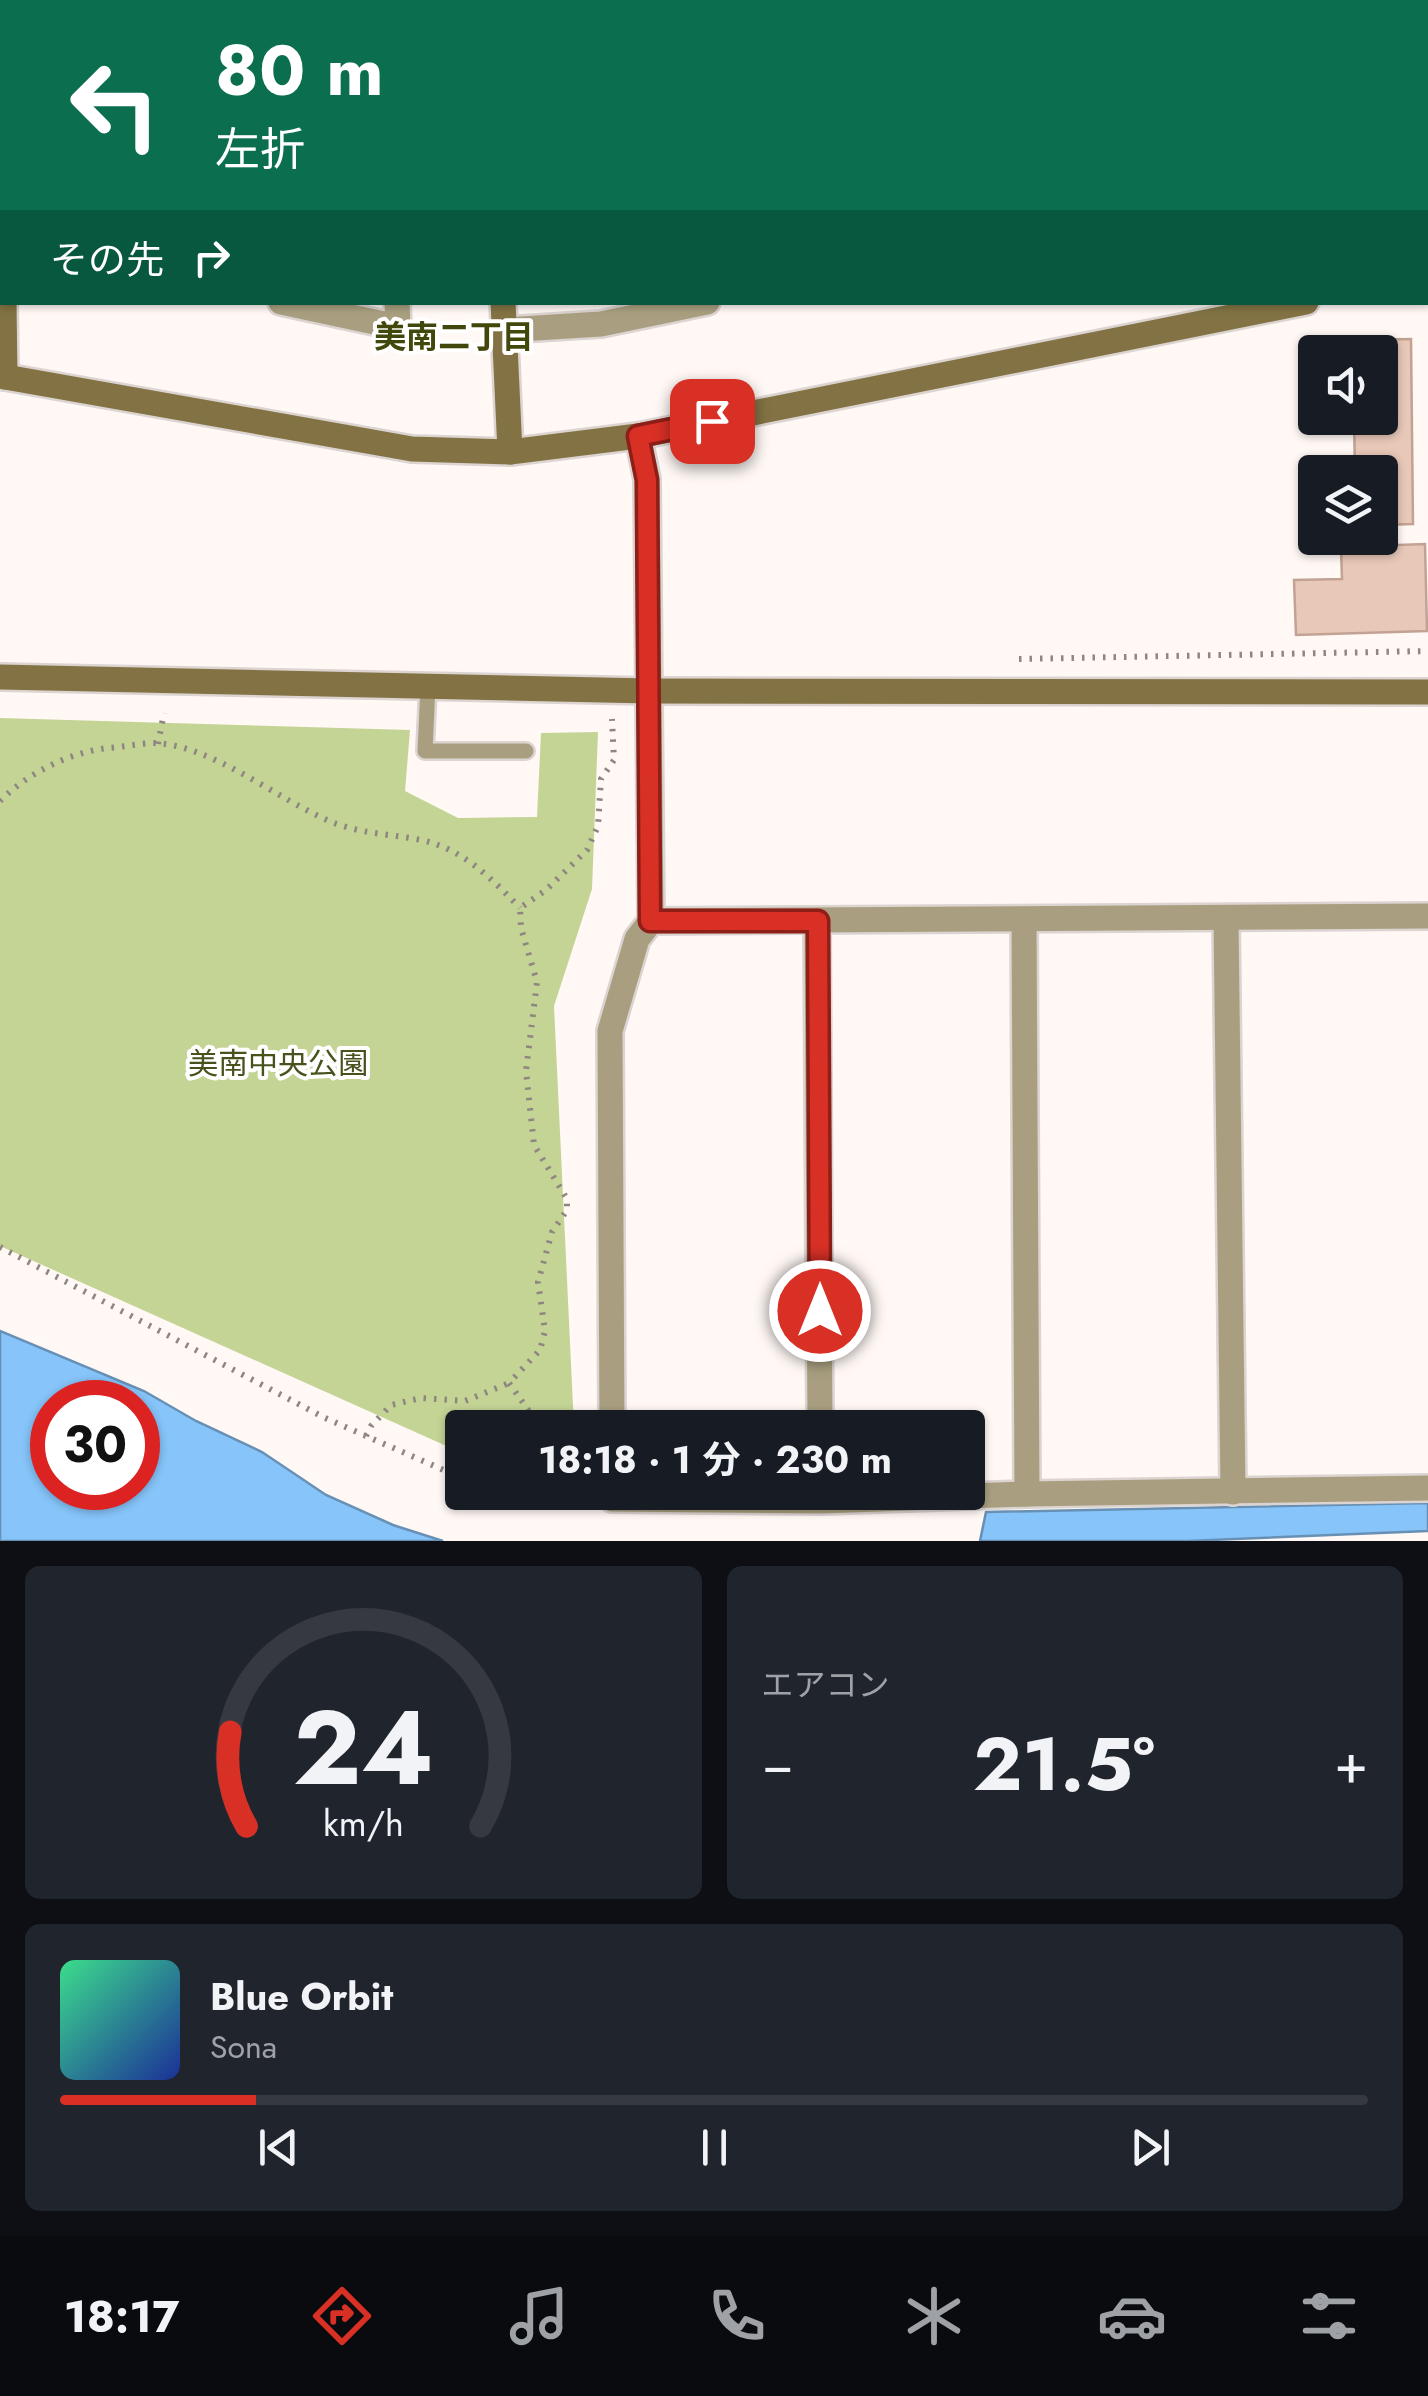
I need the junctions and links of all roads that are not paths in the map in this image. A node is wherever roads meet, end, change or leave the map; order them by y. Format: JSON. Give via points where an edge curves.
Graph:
{"nodes":[{"id":1,"x":4,"y":305,"type":"edge"},
{"id":2,"x":295,"y":305,"type":"edge"},
{"id":3,"x":397,"y":305,"type":"edge"},
{"id":4,"x":503,"y":305,"type":"edge"},
{"id":5,"x":679,"y":305,"type":"edge"},
{"id":6,"x":1291,"y":305,"type":"edge"},
{"id":7,"x":601,"y":313,"type":"edge"},
{"id":8,"x":504,"y":330,"type":"junction"},
{"id":9,"x":2,"y":376,"type":"edge"},
{"id":10,"x":638,"y":436,"type":"junction"},
{"id":11,"x":510,"y":452,"type":"junction"},
{"id":12,"x":0,"y":677,"type":"edge"},
{"id":13,"x":428,"y":686,"type":"junction"},
{"id":14,"x":649,"y":691,"type":"junction"},
{"id":15,"x":1428,"y":692,"type":"edge"},
{"id":16,"x":526,"y":751,"type":"dead end"},
{"id":17,"x":1428,"y":916,"type":"edge"},
{"id":18,"x":1226,"y":918,"type":"junction"},
{"id":19,"x":1024,"y":920,"type":"junction"},
{"id":20,"x":650,"y":921,"type":"junction"},
{"id":21,"x":818,"y":921,"type":"junction"},
{"id":22,"x":612,"y":1410,"type":"edge"},
{"id":23,"x":820,"y":1410,"type":"edge"},
{"id":24,"x":1428,"y":1488,"type":"edge"},
{"id":25,"x":1233,"y":1492,"type":"junction"},
{"id":26,"x":1027,"y":1494,"type":"junction"},
{"id":27,"x":985,"y":1495,"type":"edge"}],
"edges":[{"from":1,"to":9,"type":"street"},
{"from":2,"to":3,"type":"street","via":[[398,327]]},
{"from":4,"to":8,"type":"street"},
{"from":5,"to":7,"type":"street"},
{"from":6,"to":10,"type":"street"},
{"from":7,"to":8,"type":"street"},
{"from":8,"to":11,"type":"street"},
{"from":9,"to":11,"type":"street","via":[[412,449]]},
{"from":10,"to":11,"type":"street"},
{"from":10,"to":14,"type":"street","via":[[647,480]]},
{"from":12,"to":13,"type":"street"},
{"from":13,"to":14,"type":"street"},
{"from":13,"to":16,"type":"lane","via":[[425,751]]},
{"from":14,"to":15,"type":"street"},
{"from":14,"to":20,"type":"street"},
{"from":17,"to":18,"type":"street"},
{"from":18,"to":19,"type":"street"},
{"from":18,"to":25,"type":"street"},
{"from":19,"to":21,"type":"street"},
{"from":19,"to":26,"type":"street"},
{"from":20,"to":21,"type":"street"},
{"from":20,"to":22,"type":"street","via":[[638,939],[610,1031]]},
{"from":21,"to":23,"type":"street"},
{"from":24,"to":25,"type":"street"},
{"from":25,"to":26,"type":"street"},
{"from":26,"to":27,"type":"street"}]}
